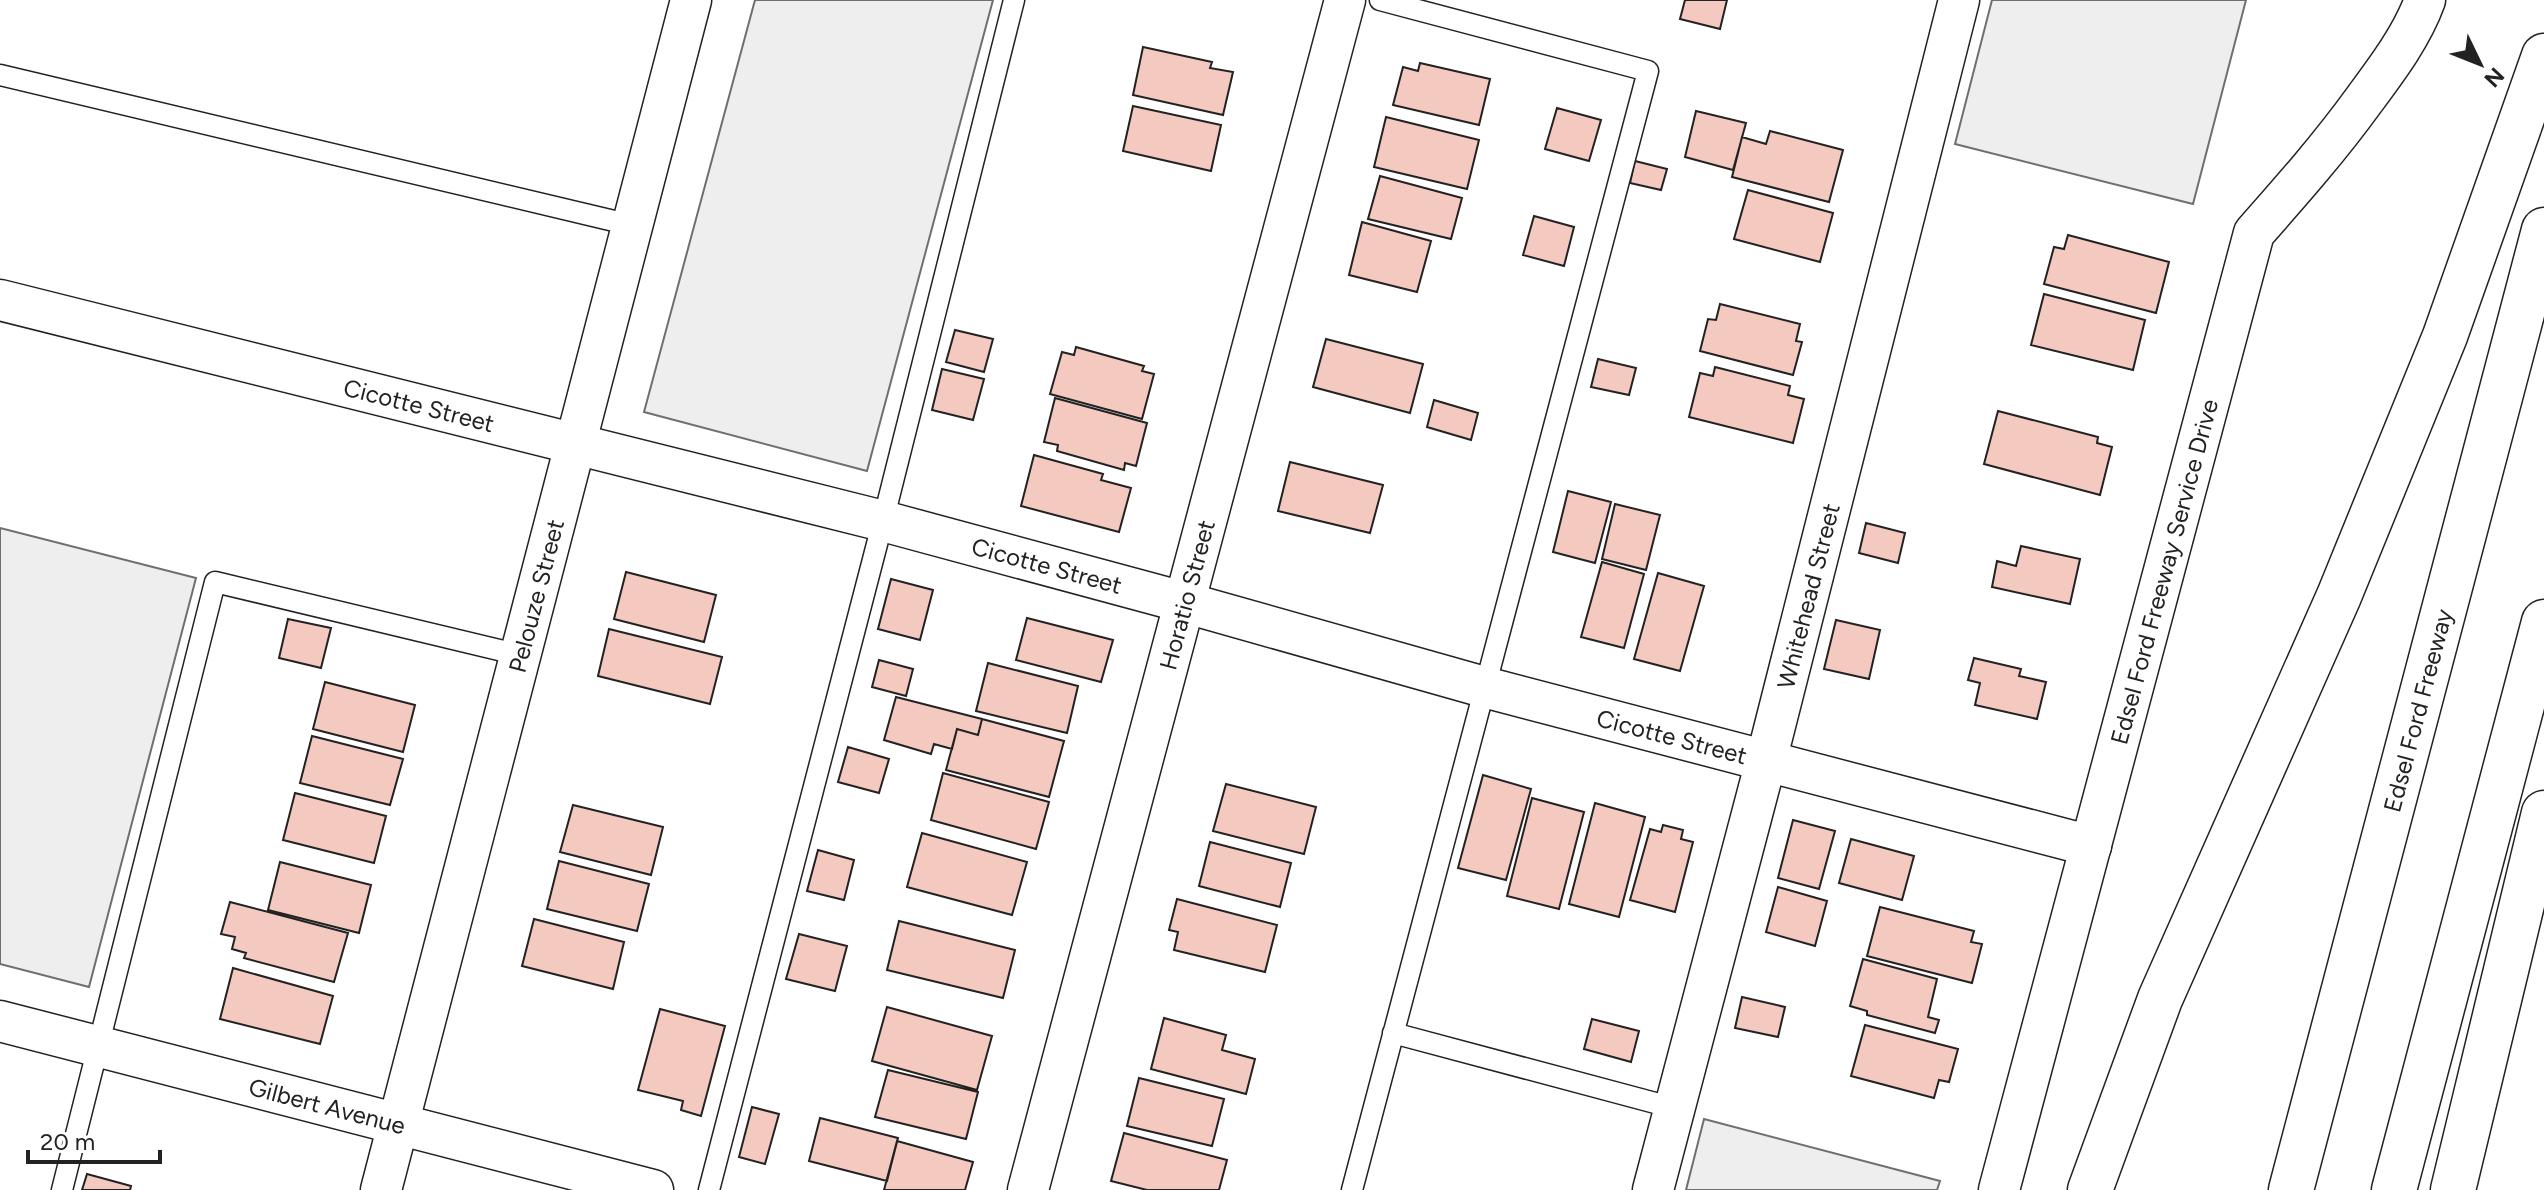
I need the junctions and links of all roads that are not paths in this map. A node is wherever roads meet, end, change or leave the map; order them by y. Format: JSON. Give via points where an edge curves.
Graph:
{"nodes":[{"id":1,"x":689,"y":0,"type":"edge"},
{"id":2,"x":1014,"y":0,"type":"edge"},
{"id":3,"x":1345,"y":0,"type":"edge"},
{"id":4,"x":1380,"y":0,"type":"edge"},
{"id":5,"x":1959,"y":0,"type":"edge"},
{"id":6,"x":2425,"y":0,"type":"edge"},
{"id":7,"x":2544,"y":56,"type":"edge"},
{"id":8,"x":0,"y":75,"type":"edge"},
{"id":9,"x":631,"y":225,"type":"junction"},
{"id":10,"x":2544,"y":230,"type":"edge"},
{"id":11,"x":0,"y":300,"type":"edge"},
{"id":12,"x":575,"y":442,"type":"junction"},
{"id":13,"x":883,"y":521,"type":"junction"},
{"id":14,"x":1183,"y":602,"type":"junction"},
{"id":15,"x":2544,"y":622,"type":"edge"},
{"id":16,"x":520,"y":655,"type":"junction"},
{"id":17,"x":1484,"y":687,"type":"junction"},
{"id":18,"x":1766,"y":761,"type":"junction"},
{"id":19,"x":2544,"y":813,"type":"edge"},
{"id":20,"x":2091,"y":846,"type":"junction"},
{"id":21,"x":0,"y":1021,"type":"edge"},
{"id":22,"x":1393,"y":1033,"type":"junction"},
{"id":23,"x":100,"y":1047,"type":"junction"},
{"id":24,"x":1674,"y":1108,"type":"junction"},
{"id":25,"x":398,"y":1123,"type":"junction"},
{"id":26,"x":62,"y":1190,"type":"edge"},
{"id":27,"x":381,"y":1190,"type":"edge"},
{"id":28,"x":653,"y":1190,"type":"edge"},
{"id":29,"x":709,"y":1190,"type":"edge"},
{"id":30,"x":1028,"y":1190,"type":"edge"},
{"id":31,"x":1352,"y":1190,"type":"edge"},
{"id":32,"x":1653,"y":1190,"type":"edge"},
{"id":33,"x":1999,"y":1190,"type":"edge"},
{"id":34,"x":2090,"y":1190,"type":"edge"},
{"id":35,"x":2291,"y":1190,"type":"edge"},
{"id":36,"x":2394,"y":1190,"type":"edge"},
{"id":37,"x":2453,"y":1190,"type":"edge"}],
"edges":[{"from":1,"to":9,"type":"street","name":"Pelouze Street"},
{"from":2,"to":13,"type":"lane"},
{"from":3,"to":14,"type":"street","name":"Horatio Street"},
{"from":4,"to":17,"type":"lane","via":[[1648,71]]},
{"from":5,"to":18,"type":"street","name":"Whitehead Street"},
{"from":6,"to":20,"type":"street","name":"Edsel Ford Freeway Service Drive","via":[[2385,73],[2324,155],[2254,233]]},
{"from":7,"to":34,"type":"highway","via":[[2445,336],[2339,596],[2160,999]]},
{"from":8,"to":9,"type":"lane"},
{"from":9,"to":12,"type":"street","name":"Pelouze Street"},
{"from":10,"to":35,"type":"highway","name":"Edsel Ford Freeway"},
{"from":11,"to":12,"type":"street","name":"Cicotte Street"},
{"from":12,"to":13,"type":"street","name":"Cicotte Street"},
{"from":12,"to":16,"type":"street","name":"Pelouze Street"},
{"from":13,"to":14,"type":"street","name":"Cicotte Street"},
{"from":13,"to":29,"type":"lane"},
{"from":14,"to":17,"type":"street","name":"Cicotte Street"},
{"from":14,"to":30,"type":"street","name":"Horatio Street"},
{"from":15,"to":36,"type":"highway"},
{"from":16,"to":23,"type":"lane","via":[[215,582]]},
{"from":16,"to":25,"type":"street","name":"Pelouze Street"},
{"from":17,"to":18,"type":"street","name":"Cicotte Street"},
{"from":17,"to":22,"type":"lane"},
{"from":18,"to":20,"type":"street","name":"Cicotte Street"},
{"from":18,"to":24,"type":"street","name":"Whitehead Street"},
{"from":19,"to":37,"type":"highway"},
{"from":20,"to":33,"type":"street","name":"Edsel Ford Freeway Service Drive"},
{"from":21,"to":23,"type":"street","name":"Gilbert Avenue"},
{"from":22,"to":24,"type":"lane"},
{"from":22,"to":31,"type":"lane"},
{"from":23,"to":25,"type":"street","name":"Gilbert Avenue"},
{"from":23,"to":26,"type":"lane"},
{"from":24,"to":32,"type":"street","name":"Whitehead Street"},
{"from":25,"to":27,"type":"street","name":"Pelouze Street"},
{"from":25,"to":28,"type":"street","name":"Gilbert Avenue"}]}
